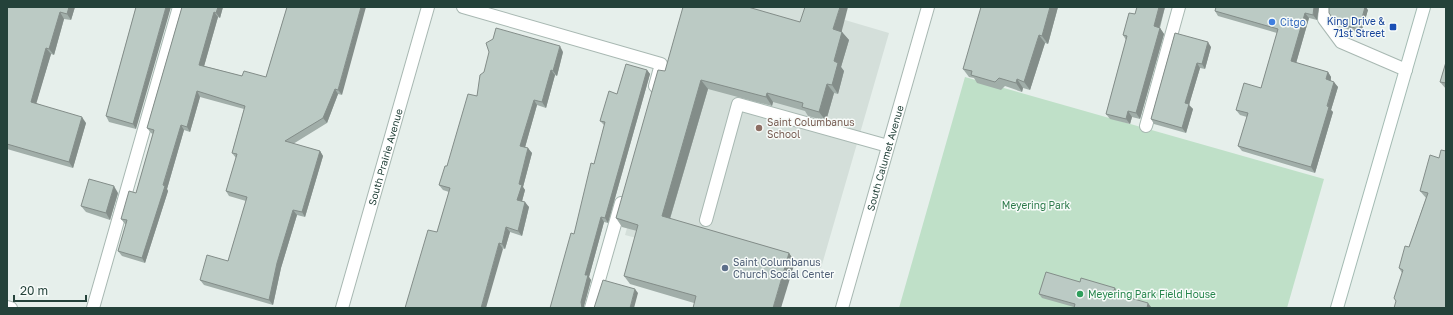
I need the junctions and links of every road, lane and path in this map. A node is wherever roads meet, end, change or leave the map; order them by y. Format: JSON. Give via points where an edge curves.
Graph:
{"nodes":[{"id":1,"x":179,"y":7,"type":"edge"},
{"id":2,"x":428,"y":7,"type":"edge"},
{"id":3,"x":463,"y":7,"type":"edge"},
{"id":4,"x":928,"y":7,"type":"edge"},
{"id":5,"x":1178,"y":7,"type":"edge"},
{"id":6,"x":1325,"y":7,"type":"edge"},
{"id":7,"x":1424,"y":7,"type":"edge"},
{"id":8,"x":1406,"y":70,"type":"junction"},
{"id":9,"x":652,"y":94,"type":"edge"},
{"id":10,"x":1146,"y":126,"type":"dead end"},
{"id":11,"x":888,"y":146,"type":"junction"},
{"id":12,"x":624,"y":194,"type":"edge"},
{"id":13,"x":706,"y":220,"type":"dead end"},
{"id":14,"x":7,"y":307,"type":"edge"},
{"id":15,"x":11,"y":308,"type":"edge"},
{"id":16,"x":93,"y":308,"type":"edge"},
{"id":17,"x":342,"y":308,"type":"edge"},
{"id":18,"x":591,"y":308,"type":"edge"},
{"id":19,"x":842,"y":308,"type":"edge"},
{"id":20,"x":1337,"y":308,"type":"edge"}],
"edges":[{"from":1,"to":16,"type":"street"},
{"from":2,"to":17,"type":"street","name":"South Prairie Avenue"},
{"from":3,"to":9,"type":"street","via":[[661,64]]},
{"from":4,"to":11,"type":"street","name":"South Calumet Avenue"},
{"from":5,"to":10,"type":"street"},
{"from":6,"to":8,"type":"street","via":[[1324,19],[1341,42]]},
{"from":7,"to":8,"type":"street"},
{"from":8,"to":20,"type":"street"},
{"from":11,"to":13,"type":"street","via":[[738,104]]},
{"from":11,"to":19,"type":"street","name":"South Calumet Avenue"},
{"from":12,"to":18,"type":"street"},
{"from":14,"to":15,"type":"street"}]}
